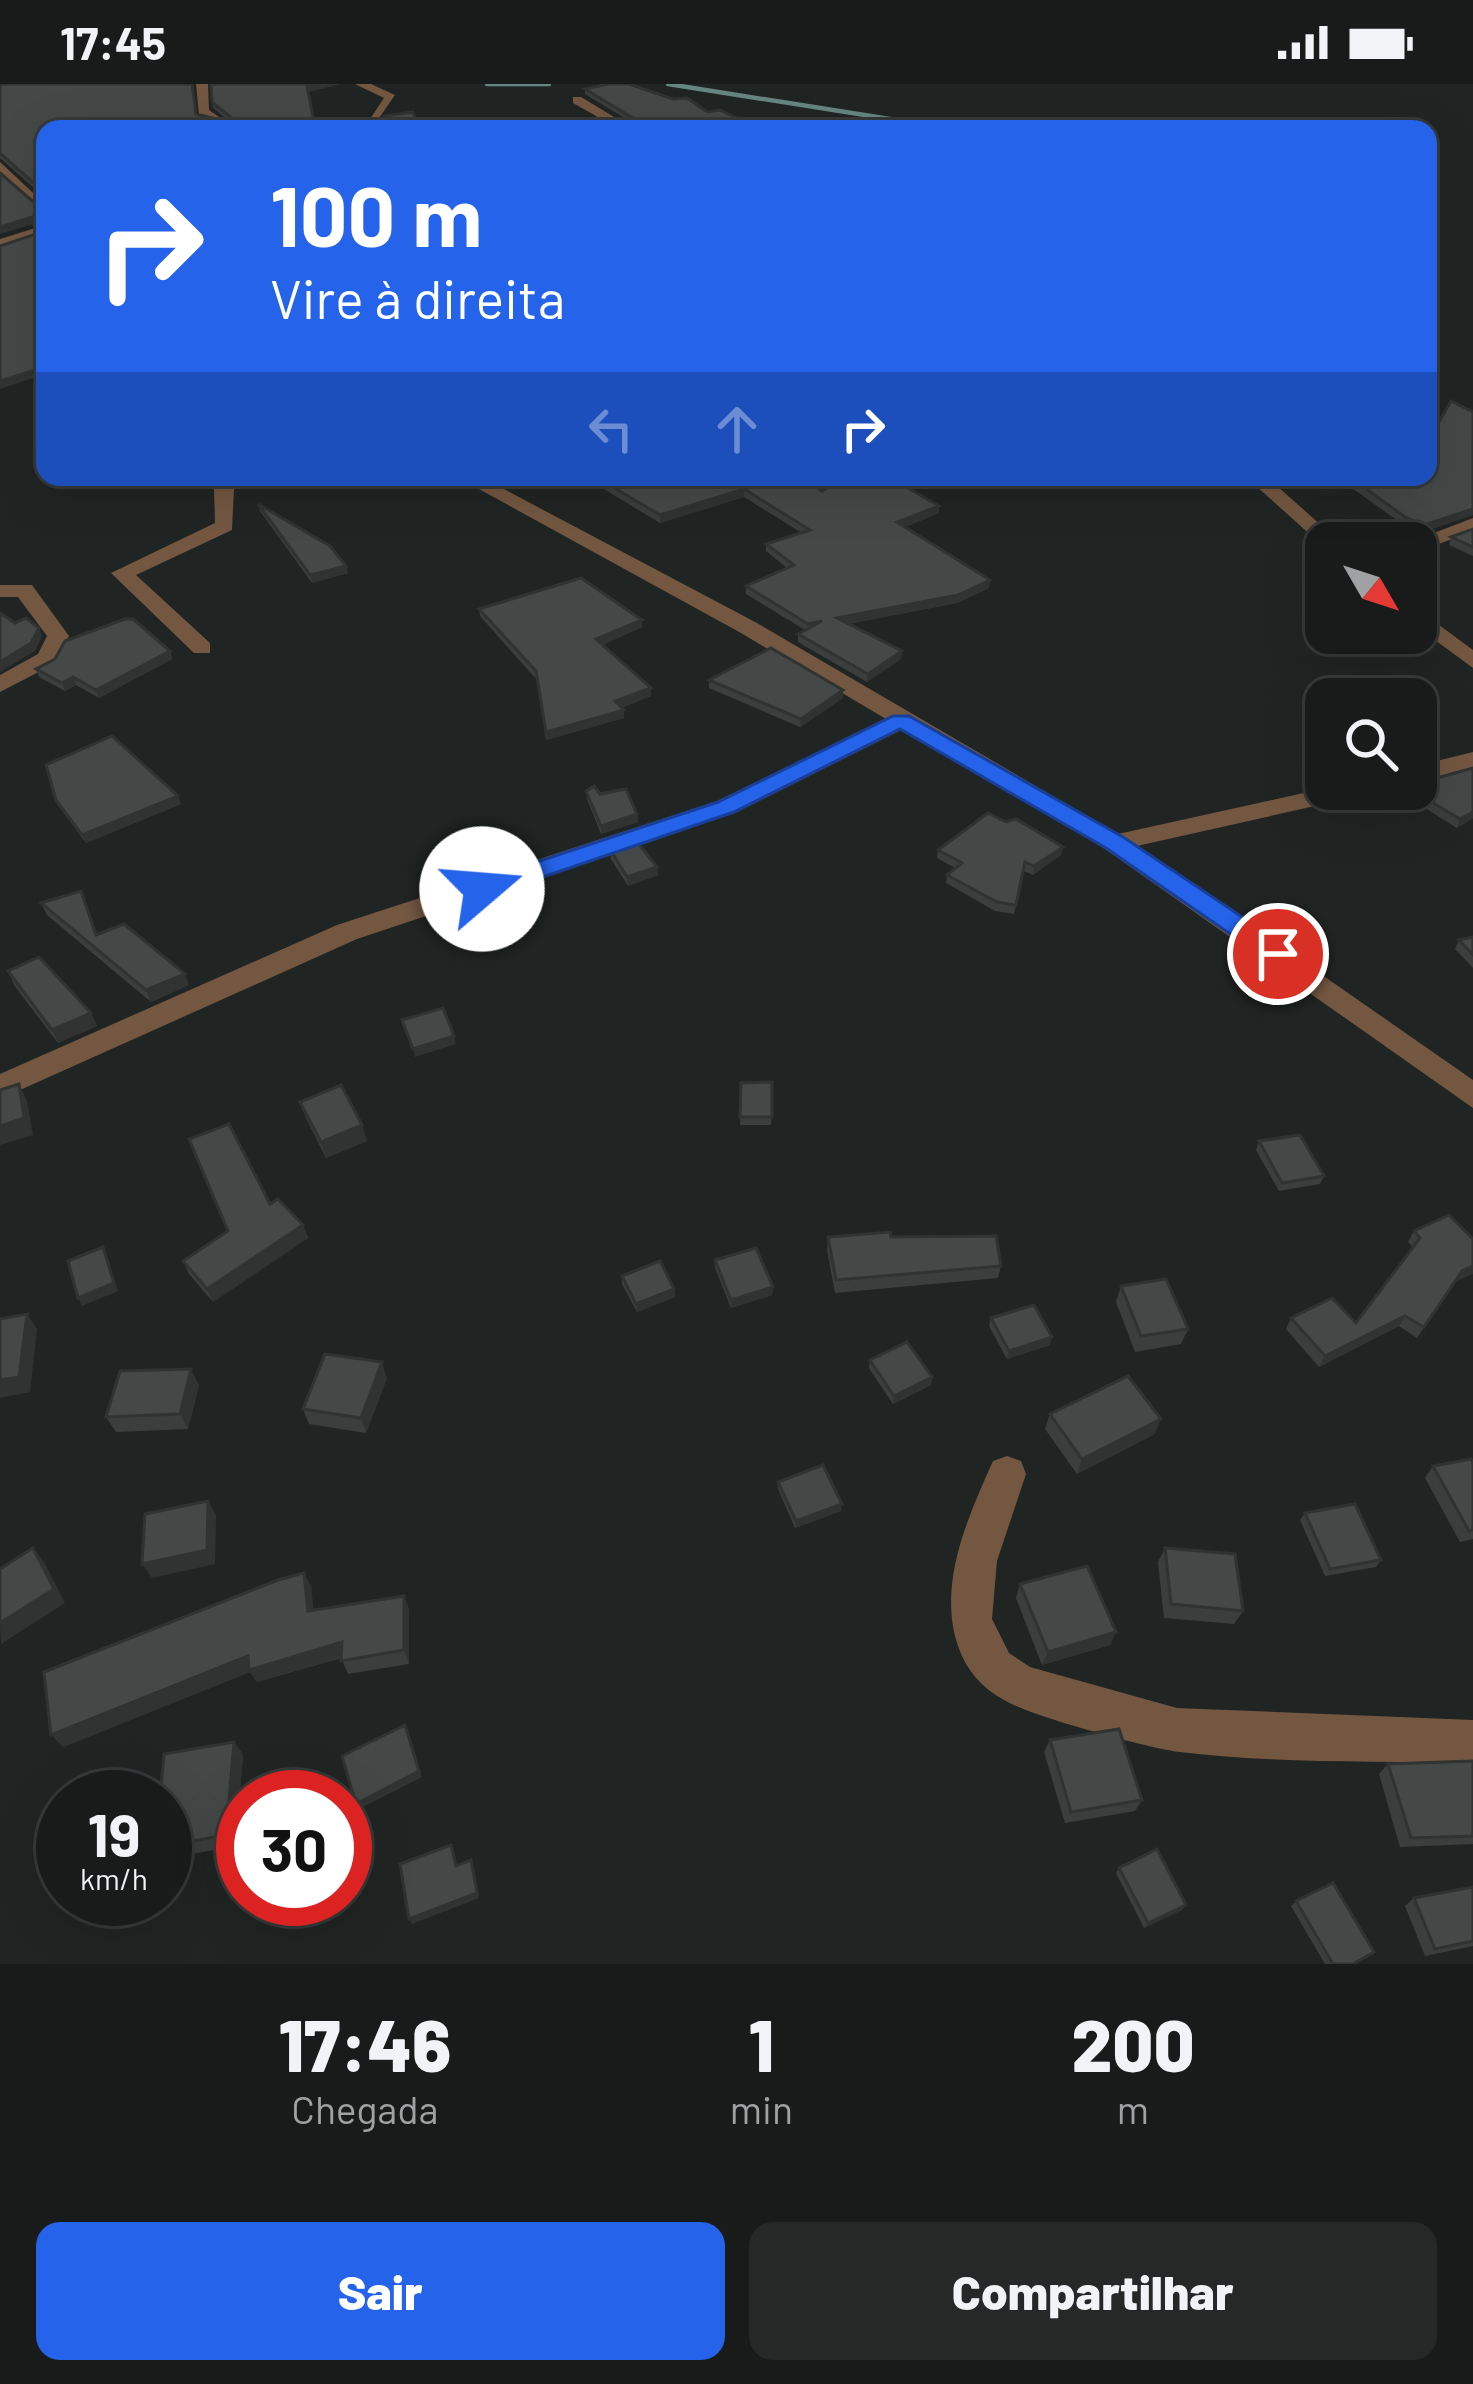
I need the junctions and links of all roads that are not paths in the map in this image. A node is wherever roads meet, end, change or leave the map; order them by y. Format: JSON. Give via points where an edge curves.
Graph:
{"nodes":[{"id":1,"x":202,"y":84,"type":"edge"},
{"id":2,"x":361,"y":84,"type":"edge"},
{"id":3,"x":577,"y":100,"type":"dead end"},
{"id":4,"x":218,"y":120,"type":"edge"},
{"id":5,"x":371,"y":120,"type":"edge"},
{"id":6,"x":612,"y":120,"type":"edge"},
{"id":7,"x":0,"y":166,"type":"edge"},
{"id":8,"x":36,"y":200,"type":"edge"},
{"id":9,"x":36,"y":232,"type":"edge"},
{"id":10,"x":0,"y":244,"type":"edge"},
{"id":11,"x":226,"y":486,"type":"edge"},
{"id":12,"x":484,"y":486,"type":"edge"},
{"id":13,"x":1266,"y":486,"type":"edge"},
{"id":14,"x":1307,"y":522,"type":"edge"},
{"id":15,"x":1473,"y":524,"type":"edge"},
{"id":16,"x":1437,"y":538,"type":"edge"},
{"id":17,"x":0,"y":591,"type":"edge"},
{"id":18,"x":1437,"y":632,"type":"edge"},
{"id":19,"x":202,"y":648,"type":"dead end"},
{"id":20,"x":1473,"y":661,"type":"edge"},
{"id":21,"x":0,"y":685,"type":"edge"},
{"id":22,"x":901,"y":721,"type":"junction"},
{"id":23,"x":1473,"y":759,"type":"edge"},
{"id":24,"x":1437,"y":768,"type":"edge"},
{"id":25,"x":1305,"y":800,"type":"edge"},
{"id":26,"x":1114,"y":843,"type":"junction"},
{"id":27,"x":0,"y":1088,"type":"edge"},
{"id":28,"x":1473,"y":1096,"type":"edge"},
{"id":29,"x":1007,"y":1474,"type":"dead end"},
{"id":30,"x":1473,"y":1742,"type":"edge"}],
"edges":[{"from":1,"to":4,"type":"street","via":[[203,112]]},
{"from":2,"to":5,"type":"street","via":[[391,97]]},
{"from":3,"to":6,"type":"street"},
{"from":7,"to":8,"type":"street"},
{"from":9,"to":10,"type":"street"},
{"from":11,"to":19,"type":"street","via":[[225,526],[122,574]]},
{"from":12,"to":22,"type":"street","via":[[749,628]]},
{"from":13,"to":14,"type":"street"},
{"from":15,"to":16,"type":"street"},
{"from":17,"to":21,"type":"street","via":[[24,590],[58,636],[48,658]]},
{"from":18,"to":20,"type":"street"},
{"from":22,"to":26,"type":"street"},
{"from":22,"to":27,"type":"street","via":[[726,807],[347,932]]},
{"from":23,"to":24,"type":"street"},
{"from":25,"to":26,"type":"street"},
{"from":26,"to":28,"type":"street"},
{"from":29,"to":30,"type":"street","via":[[969,1609],[982,1660],[997,1675],[1178,1730]]}]}
